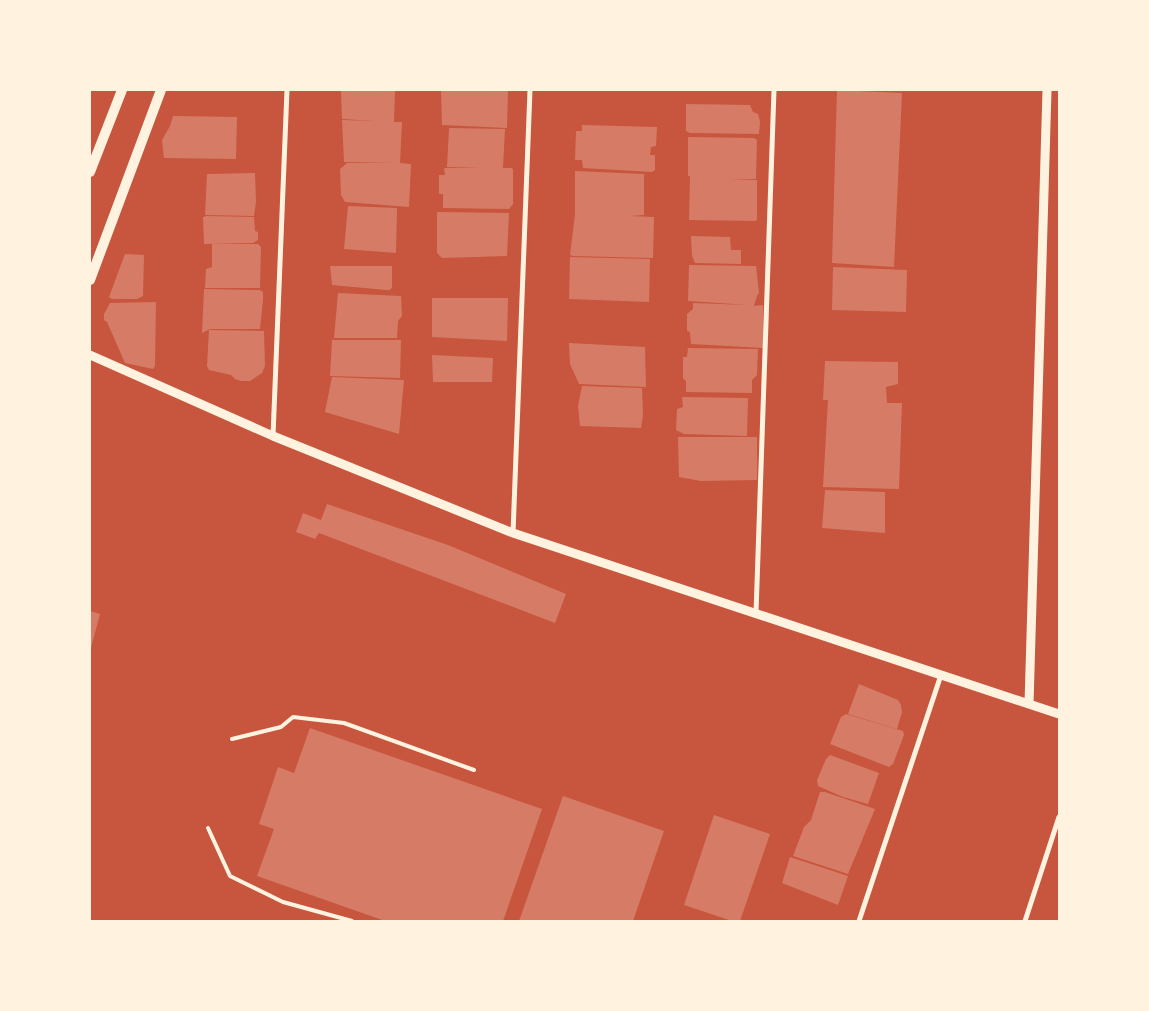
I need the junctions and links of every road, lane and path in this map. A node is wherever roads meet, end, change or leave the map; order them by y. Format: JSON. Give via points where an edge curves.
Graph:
{"nodes":[{"id":1,"x":122,"y":90,"type":"edge"},
{"id":2,"x":161,"y":90,"type":"edge"},
{"id":3,"x":287,"y":90,"type":"edge"},
{"id":4,"x":530,"y":90,"type":"edge"},
{"id":5,"x":774,"y":90,"type":"edge"},
{"id":6,"x":1047,"y":90,"type":"edge"},
{"id":7,"x":90,"y":172,"type":"edge"},
{"id":8,"x":90,"y":280,"type":"edge"},
{"id":9,"x":90,"y":355,"type":"edge"},
{"id":10,"x":273,"y":436,"type":"junction"},
{"id":11,"x":512,"y":533,"type":"junction"},
{"id":12,"x":756,"y":614,"type":"junction"},
{"id":13,"x":941,"y":675,"type":"junction"},
{"id":14,"x":1029,"y":704,"type":"junction"},
{"id":15,"x":1059,"y":714,"type":"edge"},
{"id":16,"x":232,"y":739,"type":"dead end"},
{"id":17,"x":474,"y":770,"type":"dead end"},
{"id":18,"x":1059,"y":817,"type":"edge"},
{"id":19,"x":208,"y":828,"type":"dead end"},
{"id":20,"x":352,"y":921,"type":"edge"},
{"id":21,"x":859,"y":921,"type":"edge"},
{"id":22,"x":1025,"y":921,"type":"edge"}],
"edges":[{"from":1,"to":7,"type":"main road"},
{"from":2,"to":8,"type":"main road"},
{"from":3,"to":10,"type":"street"},
{"from":4,"to":11,"type":"street"},
{"from":5,"to":12,"type":"street"},
{"from":6,"to":14,"type":"street"},
{"from":9,"to":10,"type":"street"},
{"from":10,"to":11,"type":"street"},
{"from":11,"to":12,"type":"street"},
{"from":12,"to":13,"type":"street"},
{"from":13,"to":14,"type":"street"},
{"from":13,"to":21,"type":"street"},
{"from":14,"to":15,"type":"street"},
{"from":16,"to":17,"type":"lane","via":[[282,727],[293,717],[344,723]]},
{"from":18,"to":22,"type":"street"},
{"from":19,"to":20,"type":"lane","via":[[230,876],[282,902]]}]}
